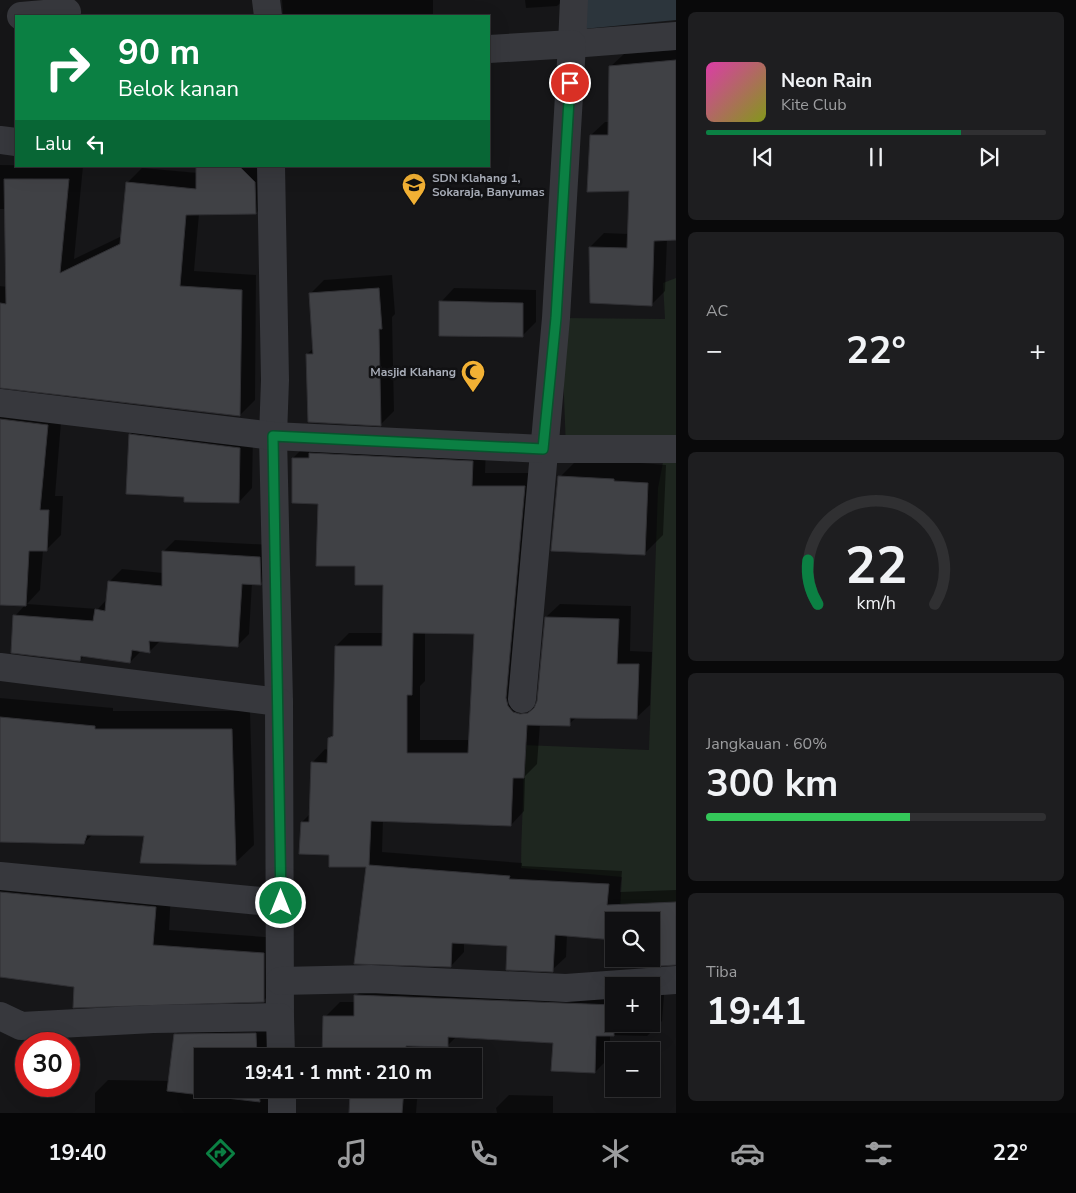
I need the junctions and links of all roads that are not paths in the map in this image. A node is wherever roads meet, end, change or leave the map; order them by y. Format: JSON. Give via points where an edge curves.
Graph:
{"nodes":[{"id":1,"x":266,"y":0,"type":"edge"},
{"id":2,"x":574,"y":0,"type":"edge"},
{"id":3,"x":68,"y":9,"type":"edge"},
{"id":4,"x":28,"y":15,"type":"edge"},
{"id":5,"x":268,"y":15,"type":"edge"},
{"id":6,"x":15,"y":17,"type":"edge"},
{"id":7,"x":0,"y":18,"type":"edge"},
{"id":8,"x":676,"y":36,"type":"edge"},
{"id":9,"x":572,"y":44,"type":"junction"},
{"id":10,"x":490,"y":49,"type":"edge"},
{"id":11,"x":0,"y":140,"type":"edge"},
{"id":12,"x":15,"y":142,"type":"edge"},
{"id":13,"x":271,"y":167,"type":"edge"},
{"id":14,"x":0,"y":403,"type":"edge"},
{"id":15,"x":273,"y":436,"type":"junction"},
{"id":16,"x":543,"y":449,"type":"junction"},
{"id":17,"x":676,"y":450,"type":"edge"},
{"id":18,"x":0,"y":667,"type":"edge"},
{"id":19,"x":522,"y":699,"type":"dead end"},
{"id":20,"x":279,"y":702,"type":"junction"},
{"id":21,"x":0,"y":876,"type":"edge"},
{"id":22,"x":281,"y":903,"type":"junction"},
{"id":23,"x":676,"y":980,"type":"edge"},
{"id":24,"x":280,"y":981,"type":"junction"},
{"id":25,"x":0,"y":1016,"type":"edge"},
{"id":26,"x":280,"y":1017,"type":"junction"},
{"id":27,"x":281,"y":1048,"type":"edge"},
{"id":28,"x":282,"y":1098,"type":"edge"},
{"id":29,"x":282,"y":1113,"type":"edge"}],
"edges":[{"from":1,"to":5,"type":"street"},
{"from":2,"to":9,"type":"street"},
{"from":3,"to":4,"type":"street"},
{"from":6,"to":7,"type":"street"},
{"from":8,"to":9,"type":"street"},
{"from":9,"to":10,"type":"street"},
{"from":9,"to":16,"type":"street","via":[[556,318]]},
{"from":11,"to":12,"type":"street"},
{"from":13,"to":15,"type":"street"},
{"from":14,"to":15,"type":"street"},
{"from":15,"to":16,"type":"street"},
{"from":15,"to":20,"type":"street"},
{"from":16,"to":17,"type":"street"},
{"from":16,"to":19,"type":"street"},
{"from":18,"to":20,"type":"street"},
{"from":20,"to":22,"type":"street"},
{"from":21,"to":22,"type":"street"},
{"from":22,"to":24,"type":"street"},
{"from":23,"to":24,"type":"street","via":[[566,988],[370,979]]},
{"from":24,"to":26,"type":"street"},
{"from":25,"to":26,"type":"street","via":[[21,1026]]},
{"from":26,"to":27,"type":"street"},
{"from":28,"to":29,"type":"street"}]}
